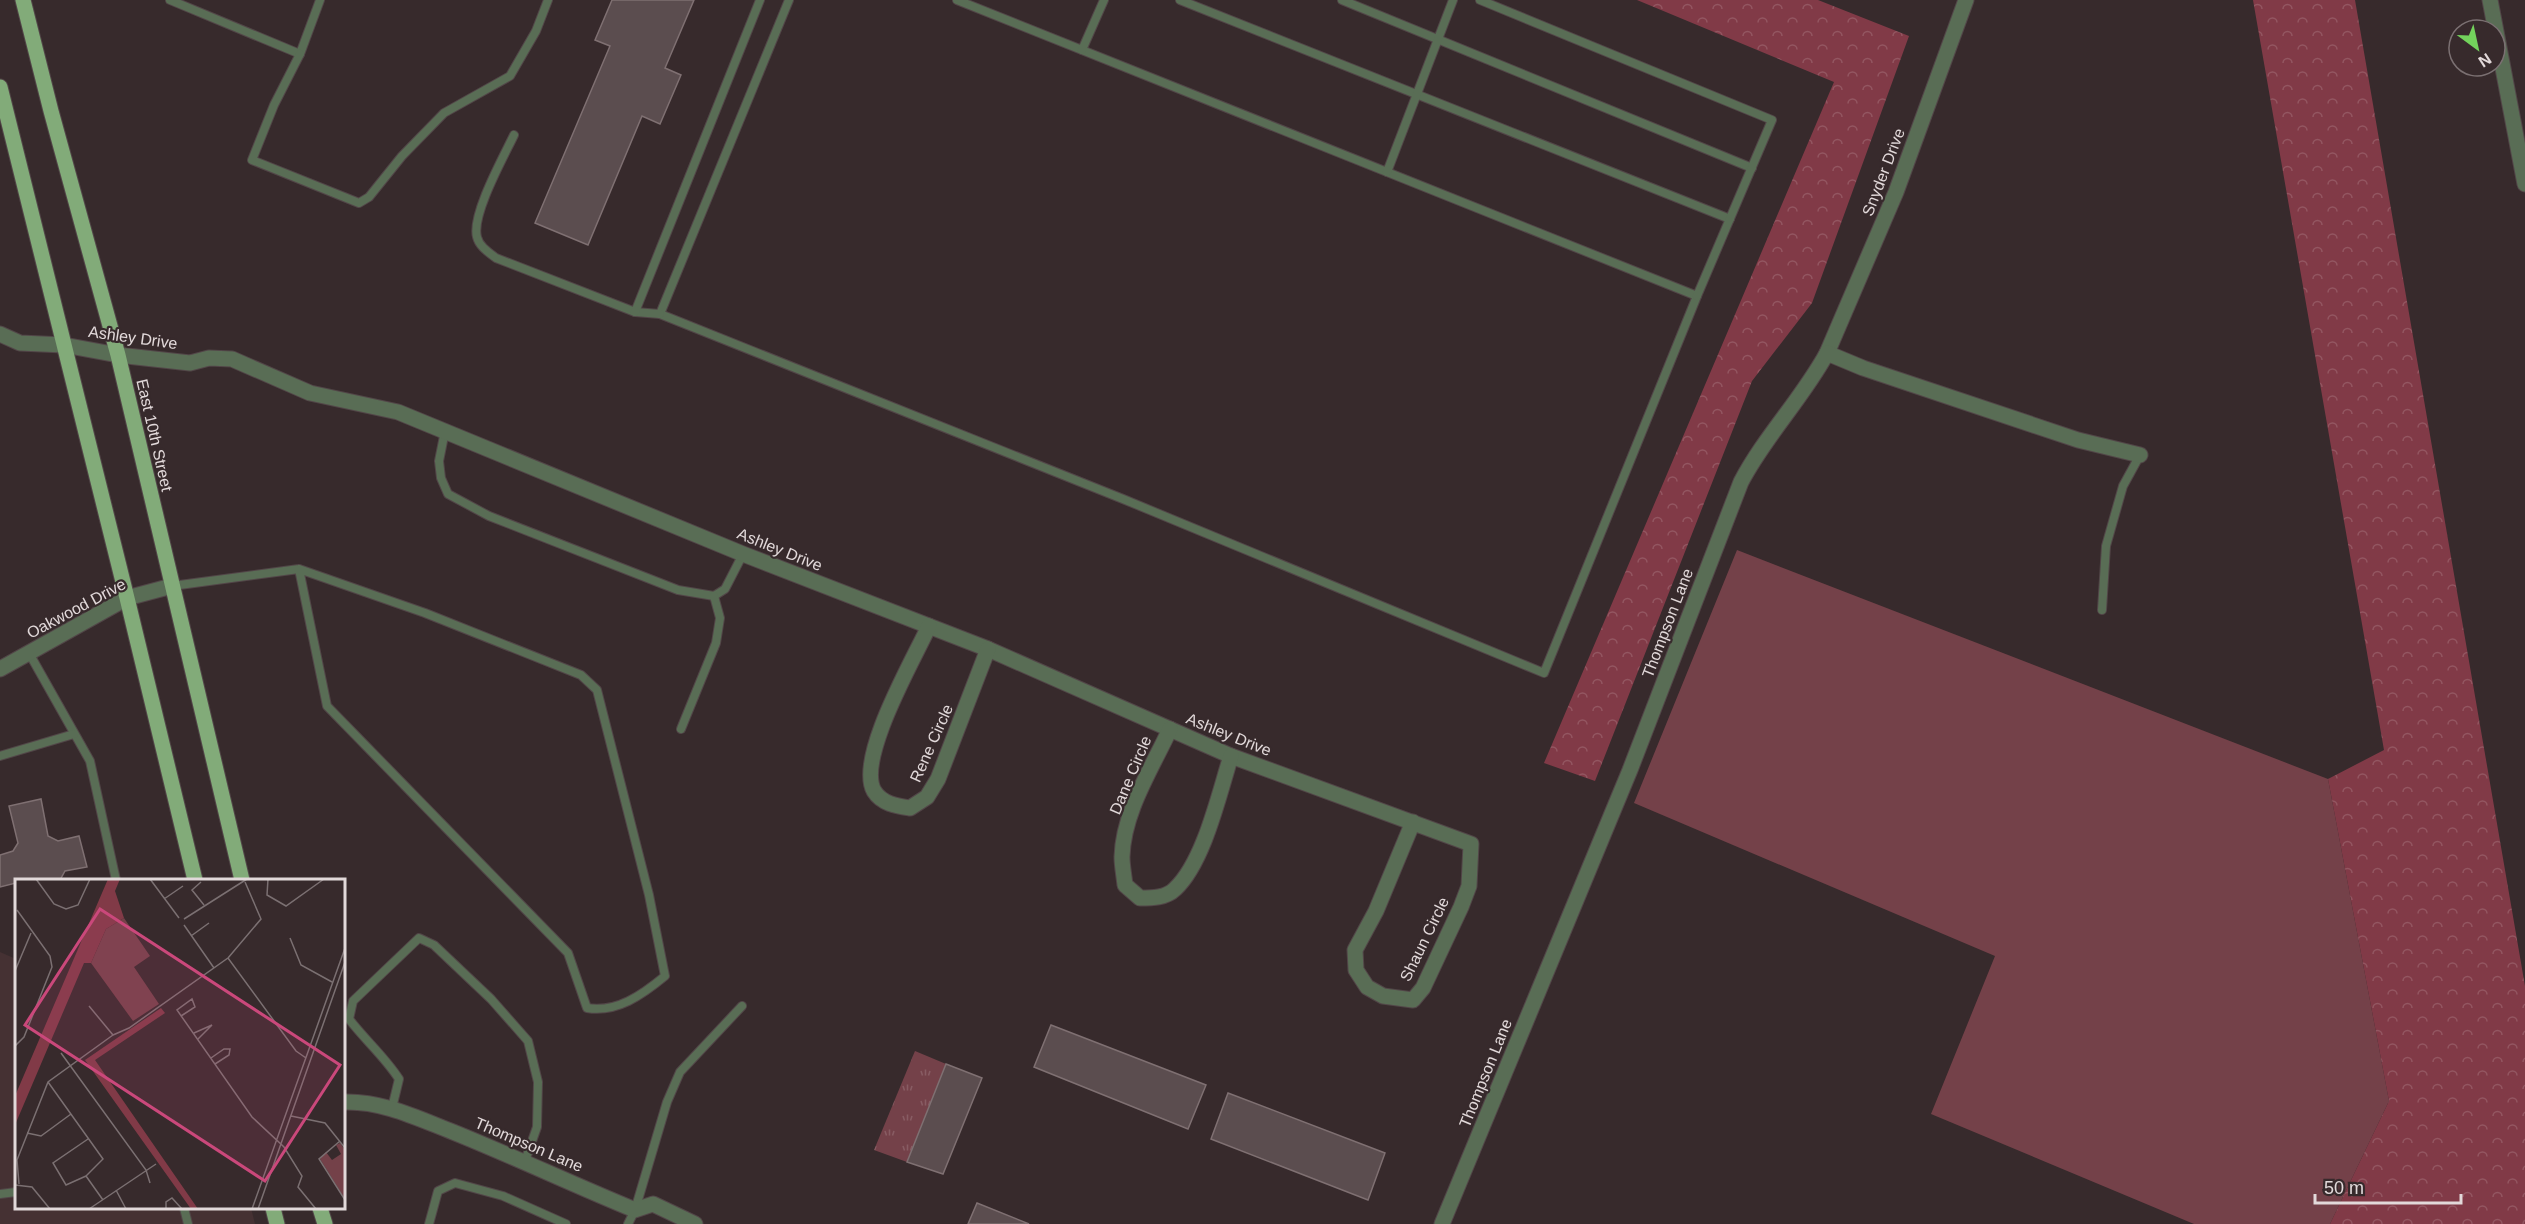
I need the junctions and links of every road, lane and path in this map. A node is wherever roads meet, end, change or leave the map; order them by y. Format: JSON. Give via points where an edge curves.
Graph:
{"nodes":[{"id":1,"x":24,"y":0,"type":"edge"},
{"id":2,"x":170,"y":0,"type":"edge"},
{"id":3,"x":320,"y":0,"type":"edge"},
{"id":4,"x":548,"y":0,"type":"edge"},
{"id":5,"x":760,"y":0,"type":"edge"},
{"id":6,"x":789,"y":0,"type":"edge"},
{"id":7,"x":957,"y":0,"type":"edge"},
{"id":8,"x":1104,"y":0,"type":"edge"},
{"id":9,"x":1180,"y":0,"type":"edge"},
{"id":10,"x":1342,"y":0,"type":"edge"},
{"id":11,"x":1454,"y":0,"type":"edge"},
{"id":12,"x":1480,"y":0,"type":"edge"},
{"id":13,"x":1966,"y":0,"type":"edge"},
{"id":14,"x":2490,"y":0,"type":"edge"},
{"id":15,"x":1439,"y":40,"type":"junction"},
{"id":16,"x":1082,"y":50,"type":"junction"},
{"id":17,"x":300,"y":54,"type":"junction"},
{"id":18,"x":0,"y":87,"type":"edge"},
{"id":19,"x":1417,"y":96,"type":"junction"},
{"id":20,"x":514,"y":135,"type":"dead end"},
{"id":21,"x":1752,"y":168,"type":"junction"},
{"id":22,"x":1387,"y":172,"type":"junction"},
{"id":23,"x":2525,"y":184,"type":"edge"},
{"id":24,"x":1730,"y":219,"type":"junction"},
{"id":25,"x":1697,"y":296,"type":"junction"},
{"id":26,"x":635,"y":312,"type":"junction"},
{"id":27,"x":660,"y":314,"type":"junction"},
{"id":28,"x":0,"y":334,"type":"edge"},
{"id":29,"x":64,"y":345,"type":"junction"},
{"id":30,"x":1827,"y":353,"type":"junction"},
{"id":31,"x":118,"y":355,"type":"junction"},
{"id":32,"x":446,"y":431,"type":"junction"},
{"id":33,"x":2140,"y":454,"type":"joint"},
{"id":34,"x":743,"y":554,"type":"junction"},
{"id":35,"x":299,"y":568,"type":"junction"},
{"id":36,"x":172,"y":586,"type":"junction"},
{"id":37,"x":714,"y":596,"type":"junction"},
{"id":38,"x":127,"y":598,"type":"junction"},
{"id":39,"x":2102,"y":610,"type":"dead end"},
{"id":40,"x":929,"y":626,"type":"junction"},
{"id":41,"x":988,"y":649,"type":"junction"},
{"id":42,"x":29,"y":653,"type":"junction"},
{"id":43,"x":0,"y":669,"type":"edge"},
{"id":44,"x":681,"y":729,"type":"dead end"},
{"id":45,"x":1170,"y":729,"type":"junction"},
{"id":46,"x":74,"y":734,"type":"junction"},
{"id":47,"x":0,"y":756,"type":"edge"},
{"id":48,"x":1231,"y":756,"type":"junction"},
{"id":49,"x":1413,"y":822,"type":"junction"},
{"id":50,"x":1471,"y":844,"type":"joint"},
{"id":51,"x":116,"y":879,"type":"edge"},
{"id":52,"x":195,"y":879,"type":"edge"},
{"id":53,"x":242,"y":879,"type":"edge"},
{"id":54,"x":742,"y":1006,"type":"dead end"},
{"id":55,"x":345,"y":1102,"type":"edge"},
{"id":56,"x":392,"y":1108,"type":"junction"},
{"id":57,"x":525,"y":1161,"type":"junction"},
{"id":58,"x":15,"y":1192,"type":"edge"},
{"id":59,"x":0,"y":1194,"type":"edge"},
{"id":60,"x":184,"y":1209,"type":"edge"},
{"id":61,"x":273,"y":1209,"type":"edge"},
{"id":62,"x":321,"y":1209,"type":"edge"},
{"id":63,"x":635,"y":1210,"type":"junction"},
{"id":64,"x":188,"y":1224,"type":"edge"},
{"id":65,"x":277,"y":1224,"type":"edge"},
{"id":66,"x":325,"y":1224,"type":"edge"},
{"id":67,"x":429,"y":1224,"type":"edge"},
{"id":68,"x":566,"y":1224,"type":"edge"},
{"id":69,"x":628,"y":1224,"type":"edge"},
{"id":70,"x":695,"y":1224,"type":"edge"},
{"id":71,"x":1442,"y":1224,"type":"edge"}],
"edges":[{"from":1,"to":31,"type":"main road","name":"East 10th Street"},
{"from":2,"to":17,"type":"lane"},
{"from":3,"to":17,"type":"lane"},
{"from":4,"to":17,"type":"lane","via":[[536,31],[510,76],[444,113],[369,197],[359,202],[252,160],[273,105]]},
{"from":5,"to":26,"type":"lane"},
{"from":6,"to":27,"type":"lane"},
{"from":7,"to":16,"type":"lane"},
{"from":8,"to":16,"type":"lane"},
{"from":9,"to":19,"type":"lane"},
{"from":10,"to":15,"type":"lane"},
{"from":11,"to":15,"type":"lane"},
{"from":12,"to":21,"type":"lane","via":[[1772,120]]},
{"from":13,"to":30,"type":"street","name":"Snyder Drive","via":[[1896,192]]},
{"from":14,"to":23,"type":"street"},
{"from":15,"to":19,"type":"lane"},
{"from":15,"to":21,"type":"lane"},
{"from":16,"to":22,"type":"lane"},
{"from":18,"to":29,"type":"main road"},
{"from":19,"to":22,"type":"lane"},
{"from":19,"to":24,"type":"lane"},
{"from":20,"to":26,"type":"lane","via":[[478,213],[477,238],[483,248],[496,258]]},
{"from":21,"to":24,"type":"lane"},
{"from":22,"to":25,"type":"lane"},
{"from":24,"to":25,"type":"lane"},
{"from":25,"to":27,"type":"lane","via":[[1544,673]]},
{"from":26,"to":27,"type":"lane"},
{"from":28,"to":29,"type":"street","name":"Ashley Drive","via":[[20,344]]},
{"from":29,"to":31,"type":"street","name":"Ashley Drive"},
{"from":29,"to":38,"type":"main road"},
{"from":30,"to":33,"type":"street","via":[[2078,440]]},
{"from":30,"to":71,"type":"street","name":"Thompson Lane","via":[[1740,482],[1630,770]]},
{"from":31,"to":32,"type":"street","name":"Ashley Drive","via":[[190,363],[209,358],[232,359],[310,393],[398,411]]},
{"from":31,"to":36,"type":"main road","name":"East 10th Street"},
{"from":32,"to":34,"type":"street","name":"Ashley Drive"},
{"from":32,"to":37,"type":"lane","via":[[440,461],[441,478],[448,494],[489,516],[678,590]]},
{"from":33,"to":39,"type":"lane","via":[[2123,486],[2106,546]]},
{"from":34,"to":37,"type":"lane","via":[[725,589]]},
{"from":34,"to":40,"type":"street","name":"Ashley Drive"},
{"from":35,"to":35,"type":"lane","via":[[581,675],[597,690],[650,895],[665,976],[641,996],[602,1010],[586,1008],[568,953],[327,706]]},
{"from":35,"to":36,"type":"lane"},
{"from":36,"to":38,"type":"street","name":"Oakwood Drive"},
{"from":36,"to":53,"type":"main road","name":"East 10th Street"},
{"from":37,"to":44,"type":"lane","via":[[720,618],[716,644]]},
{"from":38,"to":42,"type":"street","name":"Oakwood Drive"},
{"from":38,"to":52,"type":"main road"},
{"from":40,"to":41,"type":"street","name":"Ashley Drive"},
{"from":40,"to":41,"type":"street","name":"Rene Circle","via":[[885,718],[870,760],[874,791],[890,805],[910,808],[927,797],[938,779]]},
{"from":41,"to":45,"type":"street","name":"Ashley Drive"},
{"from":42,"to":43,"type":"street","name":"Oakwood Drive"},
{"from":42,"to":46,"type":"lane"},
{"from":45,"to":48,"type":"street","name":"Ashley Drive"},
{"from":45,"to":48,"type":"street","name":"Dane Circle","via":[[1131,813],[1123,843],[1125,885],[1140,898],[1159,898],[1175,890],[1189,869],[1201,848]]},
{"from":46,"to":47,"type":"lane"},
{"from":46,"to":51,"type":"lane","via":[[90,761]]},
{"from":48,"to":49,"type":"street","name":"Ashley Drive"},
{"from":49,"to":50,"type":"street","name":"Ashley Drive"},
{"from":49,"to":50,"type":"street","name":"Shaun Circle","via":[[1376,911],[1354,950],[1356,970],[1367,987],[1383,996],[1413,1000],[1423,988],[1469,886]]},
{"from":54,"to":63,"type":"lane","via":[[680,1072],[667,1102]]},
{"from":55,"to":56,"type":"street","name":"Thompson Lane"},
{"from":56,"to":57,"type":"street","name":"Thompson Lane"},
{"from":56,"to":57,"type":"lane","via":[[399,1079],[349,1018],[353,1001],[419,938],[434,945],[528,1041],[538,1082],[537,1127]]},
{"from":57,"to":63,"type":"street","name":"Thompson Lane"},
{"from":58,"to":59,"type":"lane"},
{"from":60,"to":64,"type":"lane"},
{"from":61,"to":65,"type":"main road"},
{"from":62,"to":66,"type":"main road"},
{"from":63,"to":69,"type":"lane"},
{"from":63,"to":70,"type":"street","name":"Thompson Lane","via":[[653,1204]]},
{"from":67,"to":68,"type":"lane","via":[[438,1191],[455,1183],[503,1196]]}]}
